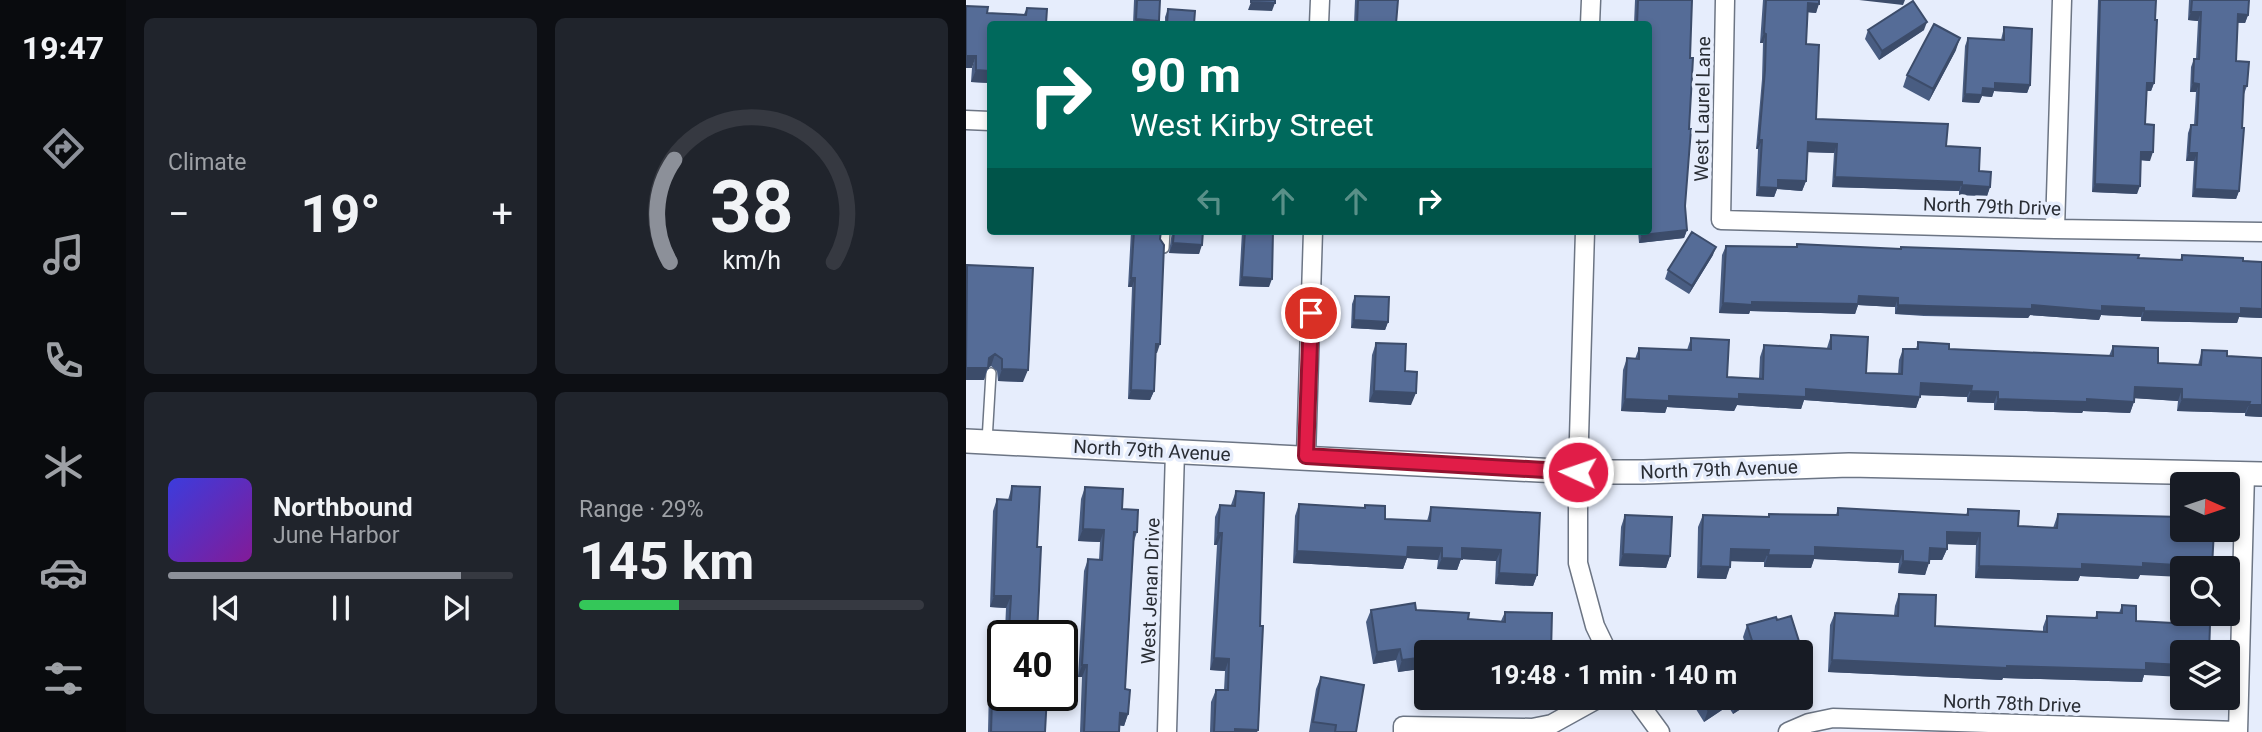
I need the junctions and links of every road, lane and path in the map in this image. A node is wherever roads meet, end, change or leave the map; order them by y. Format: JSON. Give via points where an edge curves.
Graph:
{"nodes":[{"id":1,"x":1320,"y":0,"type":"edge"},
{"id":2,"x":1591,"y":0,"type":"edge"},
{"id":3,"x":1725,"y":0,"type":"edge"},
{"id":4,"x":2062,"y":0,"type":"edge"},
{"id":5,"x":1319,"y":21,"type":"edge"},
{"id":6,"x":1590,"y":21,"type":"edge"},
{"id":7,"x":966,"y":120,"type":"edge"},
{"id":8,"x":987,"y":121,"type":"edge"},
{"id":9,"x":1721,"y":220,"type":"joint"},
{"id":10,"x":2055,"y":229,"type":"junction"},
{"id":11,"x":2262,"y":232,"type":"edge"},
{"id":12,"x":1165,"y":235,"type":"edge"},
{"id":13,"x":1313,"y":235,"type":"edge"},
{"id":14,"x":1585,"y":235,"type":"edge"},
{"id":15,"x":1164,"y":248,"type":"edge"},
{"id":16,"x":991,"y":373,"type":"edge"},
{"id":17,"x":976,"y":441,"type":"edge"},
{"id":18,"x":1175,"y":451,"type":"junction"},
{"id":19,"x":1306,"y":456,"type":"junction"},
{"id":20,"x":1578,"y":472,"type":"junction"},
{"id":21,"x":2254,"y":474,"type":"edge"},
{"id":22,"x":1602,"y":640,"type":"edge"},
{"id":23,"x":1577,"y":710,"type":"edge"},
{"id":24,"x":1644,"y":710,"type":"edge"},
{"id":25,"x":1999,"y":728,"type":"edge"},
{"id":26,"x":1403,"y":729,"type":"edge"},
{"id":27,"x":2238,"y":731,"type":"edge"},
{"id":28,"x":1167,"y":732,"type":"edge"},
{"id":29,"x":1660,"y":732,"type":"edge"},
{"id":30,"x":1787,"y":732,"type":"edge"}],
"edges":[{"from":1,"to":5,"type":"street"},
{"from":2,"to":6,"type":"street"},
{"from":3,"to":9,"type":"street","name":"West Laurel Lane"},
{"from":4,"to":10,"type":"street"},
{"from":7,"to":8,"type":"street"},
{"from":9,"to":10,"type":"street","name":"North 79th Drive"},
{"from":10,"to":11,"type":"street","name":"North 79th Drive"},
{"from":12,"to":15,"type":"lane"},
{"from":13,"to":19,"type":"street"},
{"from":14,"to":20,"type":"street"},
{"from":16,"to":17,"type":"lane"},
{"from":17,"to":18,"type":"street","name":"North 79th Avenue"},
{"from":18,"to":19,"type":"street","name":"North 79th Avenue"},
{"from":18,"to":28,"type":"street","name":"West Jenan Drive"},
{"from":19,"to":20,"type":"street","name":"North 79th Avenue"},
{"from":20,"to":21,"type":"street","name":"North 79th Avenue","via":[[1860,465]]},
{"from":20,"to":22,"type":"street","via":[[1578,563]]},
{"from":21,"to":27,"type":"street"},
{"from":23,"to":26,"type":"street","via":[[1532,728]]},
{"from":24,"to":29,"type":"street"},
{"from":25,"to":27,"type":"street","name":"North 78th Drive"},
{"from":25,"to":30,"type":"street","name":"North 78th Drive","via":[[1833,718]]}]}
